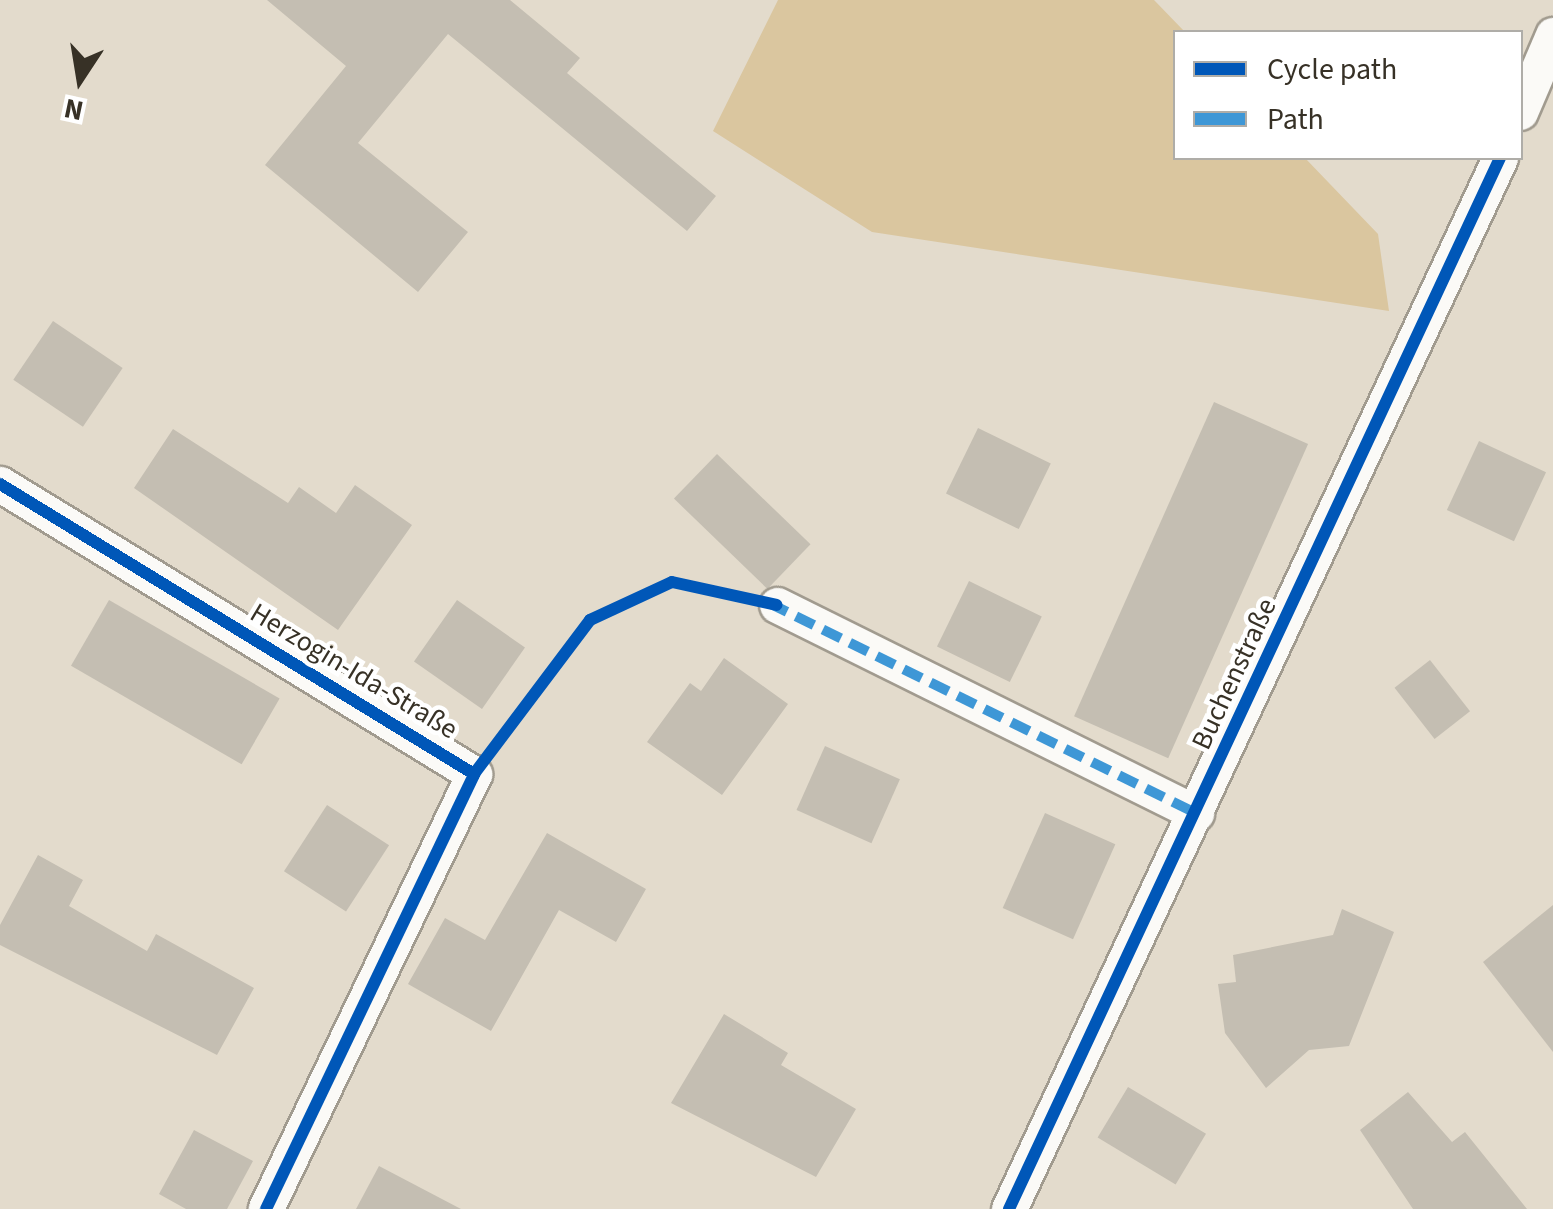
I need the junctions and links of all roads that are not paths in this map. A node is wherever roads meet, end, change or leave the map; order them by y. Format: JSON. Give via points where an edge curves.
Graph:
{"nodes":[{"id":1,"x":1553,"y":35,"type":"edge"},
{"id":2,"x":1523,"y":105,"type":"edge"},
{"id":3,"x":1499,"y":160,"type":"edge"},
{"id":4,"x":0,"y":484,"type":"edge"},
{"id":5,"x":777,"y":604,"type":"dead end"},
{"id":6,"x":1196,"y":813,"type":"junction"},
{"id":7,"x":266,"y":1209,"type":"edge"},
{"id":8,"x":1008,"y":1209,"type":"edge"}],
"edges":[{"from":1,"to":2,"type":"street"},
{"from":3,"to":6,"type":"street","name":"Buchenstraße"},
{"from":4,"to":7,"type":"street","name":"Herzogin-Ida-Straße","via":[[474,774]]},
{"from":5,"to":6,"type":"street"},
{"from":6,"to":8,"type":"street","name":"Buchenstraße"}]}
